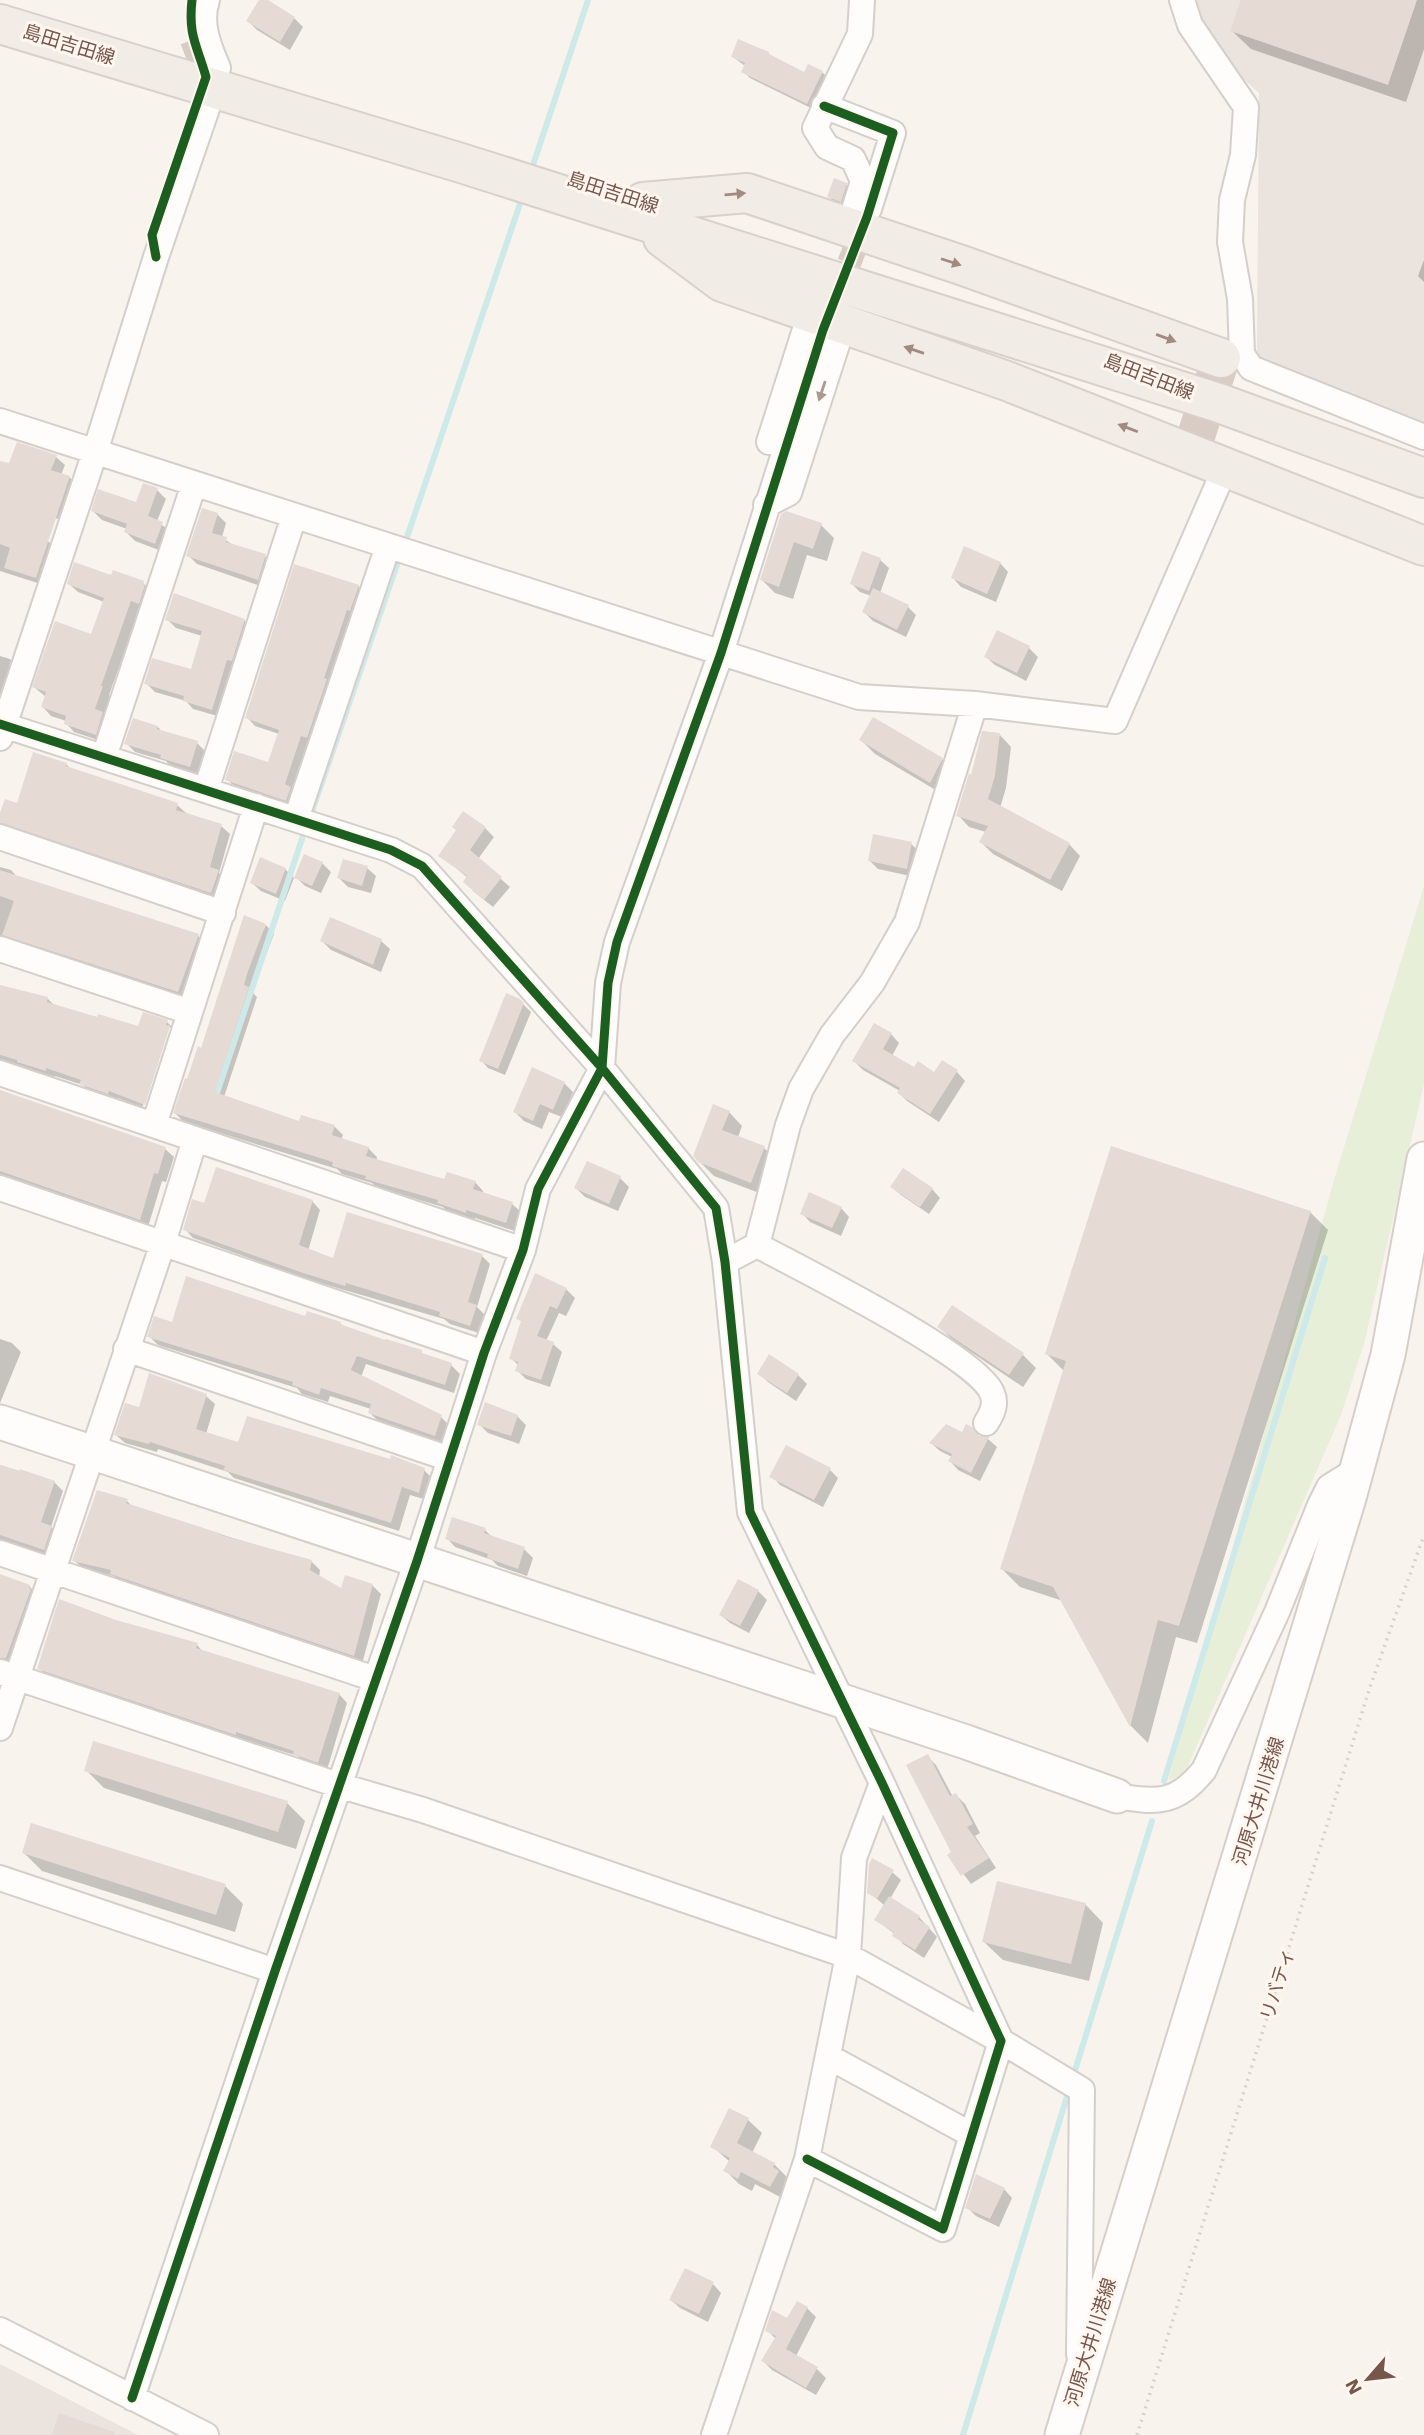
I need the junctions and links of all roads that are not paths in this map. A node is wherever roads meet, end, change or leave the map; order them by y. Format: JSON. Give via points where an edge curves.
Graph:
{"nodes":[{"id":1,"x":192,"y":0,"type":"edge"},
{"id":2,"x":207,"y":0,"type":"edge"},
{"id":3,"x":862,"y":0,"type":"edge"},
{"id":4,"x":1182,"y":0,"type":"edge"},
{"id":5,"x":0,"y":2,"type":"edge"},
{"id":6,"x":0,"y":24,"type":"edge"},
{"id":7,"x":192,"y":40,"type":"tunnel mouth"},
{"id":8,"x":209,"y":88,"type":"junction"},
{"id":9,"x":824,"y":106,"type":"junction"},
{"id":10,"x":641,"y":211,"type":"junction"},
{"id":11,"x":858,"y":223,"type":"junction"},
{"id":12,"x":825,"y":323,"type":"junction"},
{"id":13,"x":1221,"y":358,"type":"dead end"},
{"id":14,"x":0,"y":421,"type":"edge"},
{"id":15,"x":1424,"y":437,"type":"edge"},
{"id":16,"x":95,"y":452,"type":"junction"},
{"id":17,"x":1208,"y":459,"type":"junction"},
{"id":18,"x":1424,"y":478,"type":"edge"},
{"id":19,"x":194,"y":484,"type":"junction"},
{"id":20,"x":766,"y":505,"type":"junction"},
{"id":21,"x":294,"y":516,"type":"junction"},
{"id":22,"x":1424,"y":545,"type":"edge"},
{"id":23,"x":388,"y":546,"type":"junction"},
{"id":24,"x":721,"y":653,"type":"junction"},
{"id":25,"x":975,"y":704,"type":"junction"},
{"id":26,"x":1,"y":729,"type":"edge"},
{"id":27,"x":104,"y":757,"type":"junction"},
{"id":28,"x":206,"y":790,"type":"junction"},
{"id":29,"x":256,"y":806,"type":"junction"},
{"id":30,"x":296,"y":819,"type":"junction"},
{"id":31,"x":0,"y":837,"type":"edge"},
{"id":32,"x":223,"y":913,"type":"junction"},
{"id":33,"x":0,"y":949,"type":"edge"},
{"id":34,"x":190,"y":1012,"type":"junction"},
{"id":35,"x":603,"y":1068,"type":"junction"},
{"id":36,"x":0,"y":1073,"type":"edge"},
{"id":37,"x":153,"y":1125,"type":"junction"},
{"id":38,"x":195,"y":1139,"type":"junction"},
{"id":39,"x":1424,"y":1159,"type":"edge"},
{"id":40,"x":0,"y":1188,"type":"edge"},
{"id":41,"x":163,"y":1243,"type":"junction"},
{"id":42,"x":757,"y":1245,"type":"junction"},
{"id":43,"x":523,"y":1250,"type":"junction"},
{"id":44,"x":725,"y":1262,"type":"junction"},
{"id":45,"x":126,"y":1349,"type":"junction"},
{"id":46,"x":484,"y":1353,"type":"junction"},
{"id":47,"x":0,"y":1422,"type":"edge"},
{"id":48,"x":986,"y":1423,"type":"dead end"},
{"id":49,"x":92,"y":1453,"type":"junction"},
{"id":50,"x":450,"y":1459,"type":"junction"},
{"id":51,"x":1355,"y":1471,"type":"junction"},
{"id":52,"x":0,"y":1553,"type":"edge"},
{"id":53,"x":416,"y":1561,"type":"junction"},
{"id":54,"x":54,"y":1571,"type":"junction"},
{"id":55,"x":9,"y":1675,"type":"edge"},
{"id":56,"x":375,"y":1679,"type":"junction"},
{"id":57,"x":841,"y":1700,"type":"junction"},
{"id":58,"x":0,"y":1728,"type":"edge"},
{"id":59,"x":882,"y":1783,"type":"junction"},
{"id":60,"x":338,"y":1785,"type":"junction"},
{"id":61,"x":1117,"y":1796,"type":"joint"},
{"id":62,"x":0,"y":1878,"type":"edge"},
{"id":63,"x":849,"y":1956,"type":"junction"},
{"id":64,"x":275,"y":1971,"type":"junction"},
{"id":65,"x":1002,"y":2041,"type":"junction"},
{"id":66,"x":828,"y":2057,"type":"junction"},
{"id":67,"x":972,"y":2135,"type":"junction"},
{"id":68,"x":807,"y":2159,"type":"junction"},
{"id":69,"x":0,"y":2330,"type":"edge"},
{"id":70,"x":1079,"y":2381,"type":"junction"},
{"id":71,"x":132,"y":2398,"type":"junction"},
{"id":72,"x":206,"y":2435,"type":"edge"},
{"id":73,"x":714,"y":2435,"type":"edge"},
{"id":74,"x":1062,"y":2435,"type":"edge"}],
"edges":[{"from":1,"to":7,"type":"street"},
{"from":2,"to":8,"type":"street"},
{"from":3,"to":9,"type":"street","via":[[860,34]]},
{"from":4,"to":15,"type":"street","via":[[1190,25],[1246,107],[1230,242],[1240,299],[1242,354],[1251,368]]},
{"from":5,"to":8,"type":"main road","name":"島田吉田線"},
{"from":6,"to":8,"type":"main road","name":"島田吉田線"},
{"from":8,"to":10,"type":"main road","name":"島田吉田線"},
{"from":8,"to":16,"type":"street"},
{"from":9,"to":11,"type":"street","via":[[815,128],[827,147],[853,159],[863,181]]},
{"from":9,"to":11,"type":"street","via":[[893,133]]},
{"from":10,"to":11,"type":"main road","one_way":true,"via":[[747,193]]},
{"from":10,"to":12,"type":"main road","via":[[722,282]]},
{"from":10,"to":18,"type":"main road","name":"島田吉田線","via":[[1219,403]]},
{"from":11,"to":13,"type":"main road","one_way":true},
{"from":17,"to":12,"type":"main road","one_way":true,"via":[[1007,381]]},
{"from":12,"to":20,"type":"street","via":[[757,482]]},
{"from":12,"to":20,"type":"street","via":[[789,493]]},
{"from":14,"to":16,"type":"street"},
{"from":16,"to":19,"type":"street"},
{"from":16,"to":26,"type":"street"},
{"from":17,"to":22,"type":"main road"},
{"from":17,"to":25,"type":"street","via":[[1115,721]]},
{"from":19,"to":21,"type":"street"},
{"from":19,"to":27,"type":"street"},
{"from":20,"to":24,"type":"street"},
{"from":21,"to":23,"type":"street"},
{"from":21,"to":28,"type":"street"},
{"from":23,"to":24,"type":"street"},
{"from":23,"to":30,"type":"street"},
{"from":24,"to":25,"type":"street","via":[[859,697]]},
{"from":24,"to":35,"type":"street","via":[[617,942],[608,983]]},
{"from":25,"to":42,"type":"street","via":[[907,922],[801,1089]]},
{"from":26,"to":27,"type":"street"},
{"from":27,"to":28,"type":"street"},
{"from":28,"to":29,"type":"street"},
{"from":29,"to":30,"type":"street"},
{"from":29,"to":32,"type":"street"},
{"from":30,"to":35,"type":"street","via":[[391,850],[422,866]]},
{"from":31,"to":32,"type":"street"},
{"from":32,"to":34,"type":"street"},
{"from":33,"to":34,"type":"street"},
{"from":34,"to":37,"type":"street"},
{"from":35,"to":43,"type":"street","via":[[537,1189]]},
{"from":35,"to":44,"type":"street","via":[[716,1208]]},
{"from":36,"to":37,"type":"street"},
{"from":37,"to":38,"type":"street"},
{"from":38,"to":41,"type":"street"},
{"from":38,"to":43,"type":"street"},
{"from":39,"to":51,"type":"main road","name":"河原大井川港線","via":[[1388,1355]]},
{"from":40,"to":41,"type":"street"},
{"from":41,"to":45,"type":"street"},
{"from":41,"to":46,"type":"street"},
{"from":42,"to":44,"type":"street"},
{"from":42,"to":48,"type":"street","via":[[933,1342],[977,1374],[992,1393],[994,1409]]},
{"from":43,"to":46,"type":"street"},
{"from":44,"to":57,"type":"street","via":[[750,1512]]},
{"from":45,"to":49,"type":"street"},
{"from":45,"to":50,"type":"street"},
{"from":46,"to":50,"type":"street"},
{"from":47,"to":49,"type":"main road"},
{"from":49,"to":53,"type":"main road"},
{"from":49,"to":54,"type":"street"},
{"from":50,"to":53,"type":"street"},
{"from":51,"to":61,"type":"street","via":[[1329,1487],[1204,1770],[1176,1797]]},
{"from":51,"to":70,"type":"main road","name":"河原大井川港線"},
{"from":52,"to":54,"type":"street"},
{"from":53,"to":56,"type":"street"},
{"from":53,"to":57,"type":"main road"},
{"from":54,"to":55,"type":"street"},
{"from":54,"to":56,"type":"street"},
{"from":55,"to":58,"type":"street"},
{"from":55,"to":60,"type":"street"},
{"from":56,"to":60,"type":"street"},
{"from":57,"to":59,"type":"street"},
{"from":57,"to":61,"type":"main road"},
{"from":59,"to":63,"type":"street","via":[[854,1858]]},
{"from":59,"to":65,"type":"street"},
{"from":60,"to":63,"type":"street"},
{"from":60,"to":64,"type":"street"},
{"from":62,"to":64,"type":"street"},
{"from":63,"to":65,"type":"street"},
{"from":63,"to":66,"type":"street"},
{"from":64,"to":71,"type":"street"},
{"from":65,"to":67,"type":"street"},
{"from":65,"to":70,"type":"street","via":[[1072,2085]]},
{"from":66,"to":67,"type":"street"},
{"from":66,"to":68,"type":"street"},
{"from":67,"to":68,"type":"street","via":[[943,2229]]},
{"from":68,"to":73,"type":"street"},
{"from":69,"to":71,"type":"street"},
{"from":70,"to":74,"type":"main road","name":"河原大井川港線"},
{"from":71,"to":72,"type":"street"}]}
